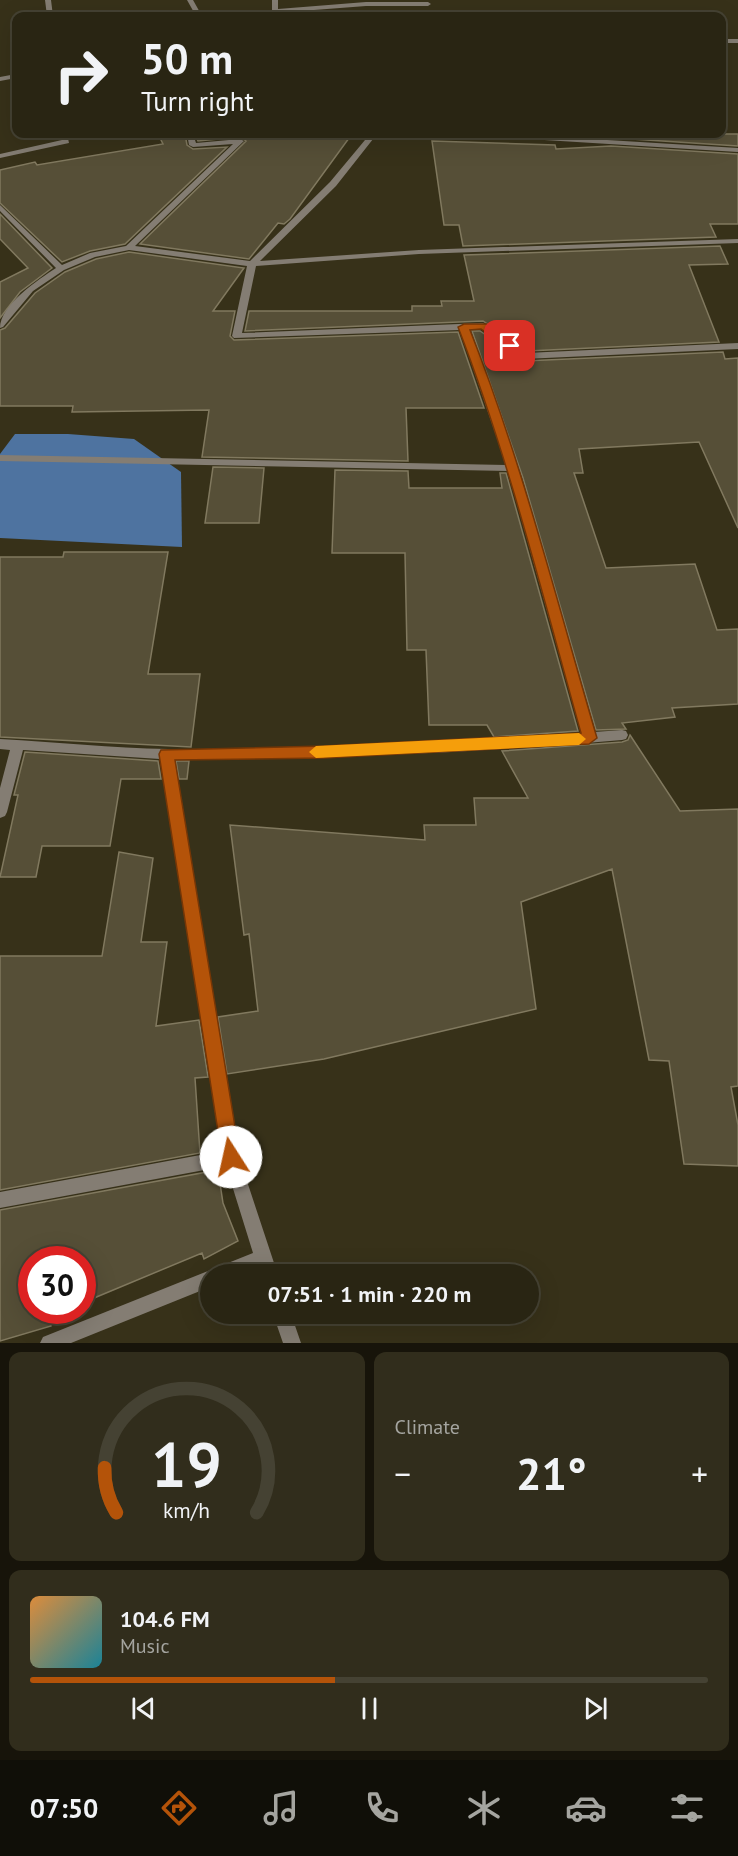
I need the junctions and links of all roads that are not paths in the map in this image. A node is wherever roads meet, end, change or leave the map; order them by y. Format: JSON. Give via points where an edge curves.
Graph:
{"nodes":[{"id":1,"x":275,"y":0,"type":"edge"},
{"id":2,"x":428,"y":5,"type":"edge"},
{"id":3,"x":65,"y":138,"type":"edge"},
{"id":4,"x":191,"y":138,"type":"edge"},
{"id":5,"x":370,"y":138,"type":"edge"},
{"id":6,"x":546,"y":138,"type":"edge"},
{"id":7,"x":738,"y":150,"type":"edge"},
{"id":8,"x":0,"y":156,"type":"edge"},
{"id":9,"x":0,"y":207,"type":"edge"},
{"id":10,"x":738,"y":241,"type":"edge"},
{"id":11,"x":129,"y":248,"type":"junction"},
{"id":12,"x":252,"y":264,"type":"junction"},
{"id":13,"x":61,"y":268,"type":"junction"},
{"id":14,"x":0,"y":325,"type":"edge"},
{"id":15,"x":464,"y":327,"type":"junction"},
{"id":16,"x":738,"y":346,"type":"edge"},
{"id":17,"x":0,"y":458,"type":"edge"},
{"id":18,"x":512,"y":468,"type":"junction"},
{"id":19,"x":622,"y":735,"type":"dead end"},
{"id":20,"x":589,"y":738,"type":"junction"},
{"id":21,"x":0,"y":744,"type":"edge"},
{"id":22,"x":18,"y":745,"type":"junction"},
{"id":23,"x":166,"y":754,"type":"junction"},
{"id":24,"x":0,"y":812,"type":"edge"},
{"id":25,"x":231,"y":1157,"type":"junction"},
{"id":26,"x":0,"y":1200,"type":"edge"},
{"id":27,"x":264,"y":1257,"type":"junction"},
{"id":28,"x":246,"y":1264,"type":"edge"},
{"id":29,"x":266,"y":1264,"type":"edge"},
{"id":30,"x":200,"y":1282,"type":"edge"},
{"id":31,"x":285,"y":1324,"type":"edge"},
{"id":32,"x":49,"y":1343,"type":"edge"},
{"id":33,"x":292,"y":1343,"type":"edge"}],
"edges":[{"from":1,"to":2,"type":"street","via":[[275,11],[366,4]]},
{"from":3,"to":8,"type":"street","via":[[66,141]]},
{"from":4,"to":11,"type":"street","via":[[193,145],[240,141]]},
{"from":5,"to":12,"type":"street","via":[[333,184]]},
{"from":6,"to":7,"type":"street"},
{"from":9,"to":13,"type":"street"},
{"from":10,"to":12,"type":"street","via":[[419,252]]},
{"from":11,"to":12,"type":"street"},
{"from":11,"to":13,"type":"street","via":[[93,255]]},
{"from":12,"to":15,"type":"street","via":[[237,336]]},
{"from":13,"to":14,"type":"street","via":[[30,289]]},
{"from":15,"to":16,"type":"street","via":[[483,326],[524,356]]},
{"from":15,"to":18,"type":"street"},
{"from":17,"to":18,"type":"street"},
{"from":18,"to":20,"type":"street"},
{"from":19,"to":20,"type":"street"},
{"from":20,"to":23,"type":"street","via":[[324,752]]},
{"from":21,"to":22,"type":"street"},
{"from":22,"to":23,"type":"street"},
{"from":22,"to":24,"type":"street"},
{"from":23,"to":25,"type":"street"},
{"from":25,"to":26,"type":"street"},
{"from":25,"to":27,"type":"street"},
{"from":27,"to":28,"type":"street"},
{"from":27,"to":29,"type":"street"},
{"from":30,"to":32,"type":"street"},
{"from":31,"to":33,"type":"street"}]}
